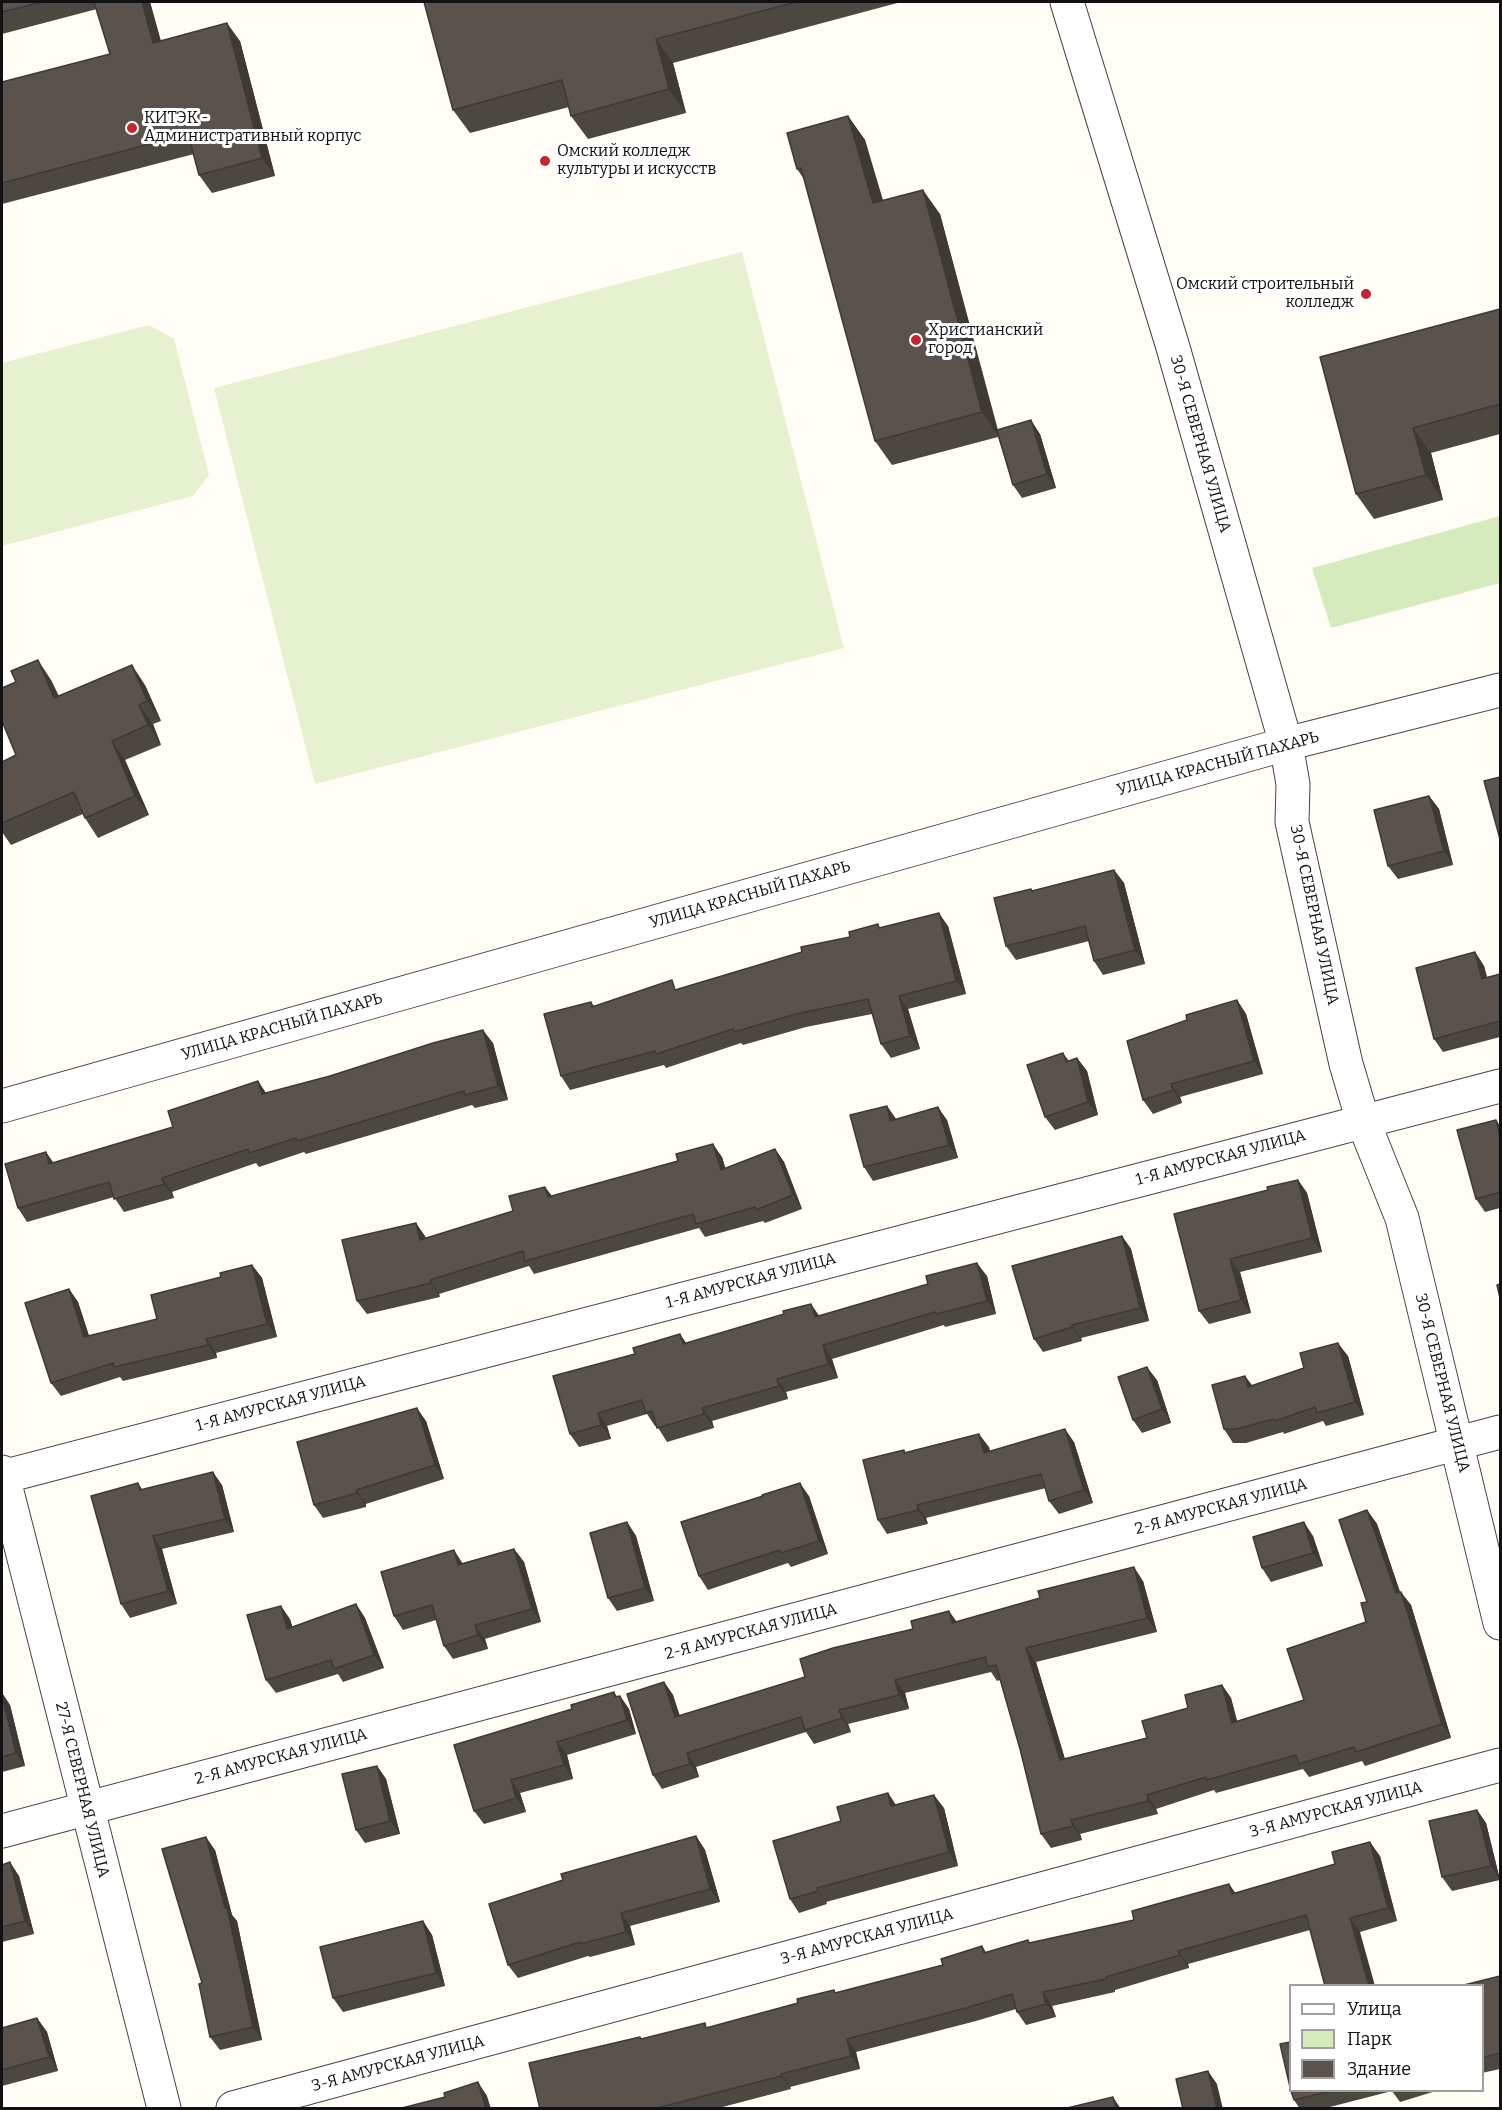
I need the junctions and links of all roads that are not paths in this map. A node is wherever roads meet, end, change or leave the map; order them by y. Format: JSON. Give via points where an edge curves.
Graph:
{"nodes":[{"id":1,"x":1067,"y":2,"type":"edge"},
{"id":2,"x":1500,"y":690,"type":"edge"},
{"id":3,"x":1286,"y":744,"type":"junction"},
{"id":4,"x":1500,"y":1086,"type":"edge"},
{"id":5,"x":2,"y":1106,"type":"edge"},
{"id":6,"x":1363,"y":1120,"type":"junction"},
{"id":7,"x":1500,"y":1432,"type":"edge"},
{"id":8,"x":1457,"y":1444,"type":"junction"},
{"id":9,"x":2,"y":1475,"type":"edge"},
{"id":10,"x":1500,"y":1623,"type":"edge"},
{"id":11,"x":1500,"y":1766,"type":"edge"},
{"id":12,"x":87,"y":1808,"type":"junction"},
{"id":13,"x":2,"y":1831,"type":"edge"},
{"id":14,"x":164,"y":2109,"type":"edge"},
{"id":15,"x":234,"y":2109,"type":"edge"}],
"edges":[{"from":1,"to":3,"type":"street","name":"30-Я СЕВЕРНАЯ УЛИЦА","via":[[1172,344]]},
{"from":2,"to":3,"type":"street","name":"УЛИЦА КРАСНЫЙ ПАХАРЬ"},
{"from":3,"to":5,"type":"street","name":"УЛИЦА КРАСНЫЙ ПАХАРЬ"},
{"from":3,"to":6,"type":"street","name":"30-Я СЕВЕРНАЯ УЛИЦА","via":[[1293,784],[1292,822],[1346,1064]]},
{"from":4,"to":6,"type":"street","name":"1-Я АМУРСКАЯ УЛИЦА"},
{"from":6,"to":8,"type":"street","name":"30-Я СЕВЕРНАЯ УЛИЦА","via":[[1402,1218]]},
{"from":6,"to":9,"type":"street","name":"1-Я АМУРСКАЯ УЛИЦА"},
{"from":7,"to":8,"type":"street","name":"2-Я АМУРСКАЯ УЛИЦА"},
{"from":8,"to":10,"type":"street","name":"30-Я СЕВЕРНАЯ УЛИЦА"},
{"from":8,"to":12,"type":"street","name":"2-Я АМУРСКАЯ УЛИЦА"},
{"from":9,"to":12,"type":"street","name":"27-Я СЕВЕРНАЯ УЛИЦА"},
{"from":11,"to":15,"type":"street","name":"3-Я АМУРСКАЯ УЛИЦА"},
{"from":12,"to":13,"type":"street","name":"2-Я АМУРСКАЯ УЛИЦА"},
{"from":12,"to":14,"type":"street","name":"27-Я СЕВЕРНАЯ УЛИЦА"}]}
